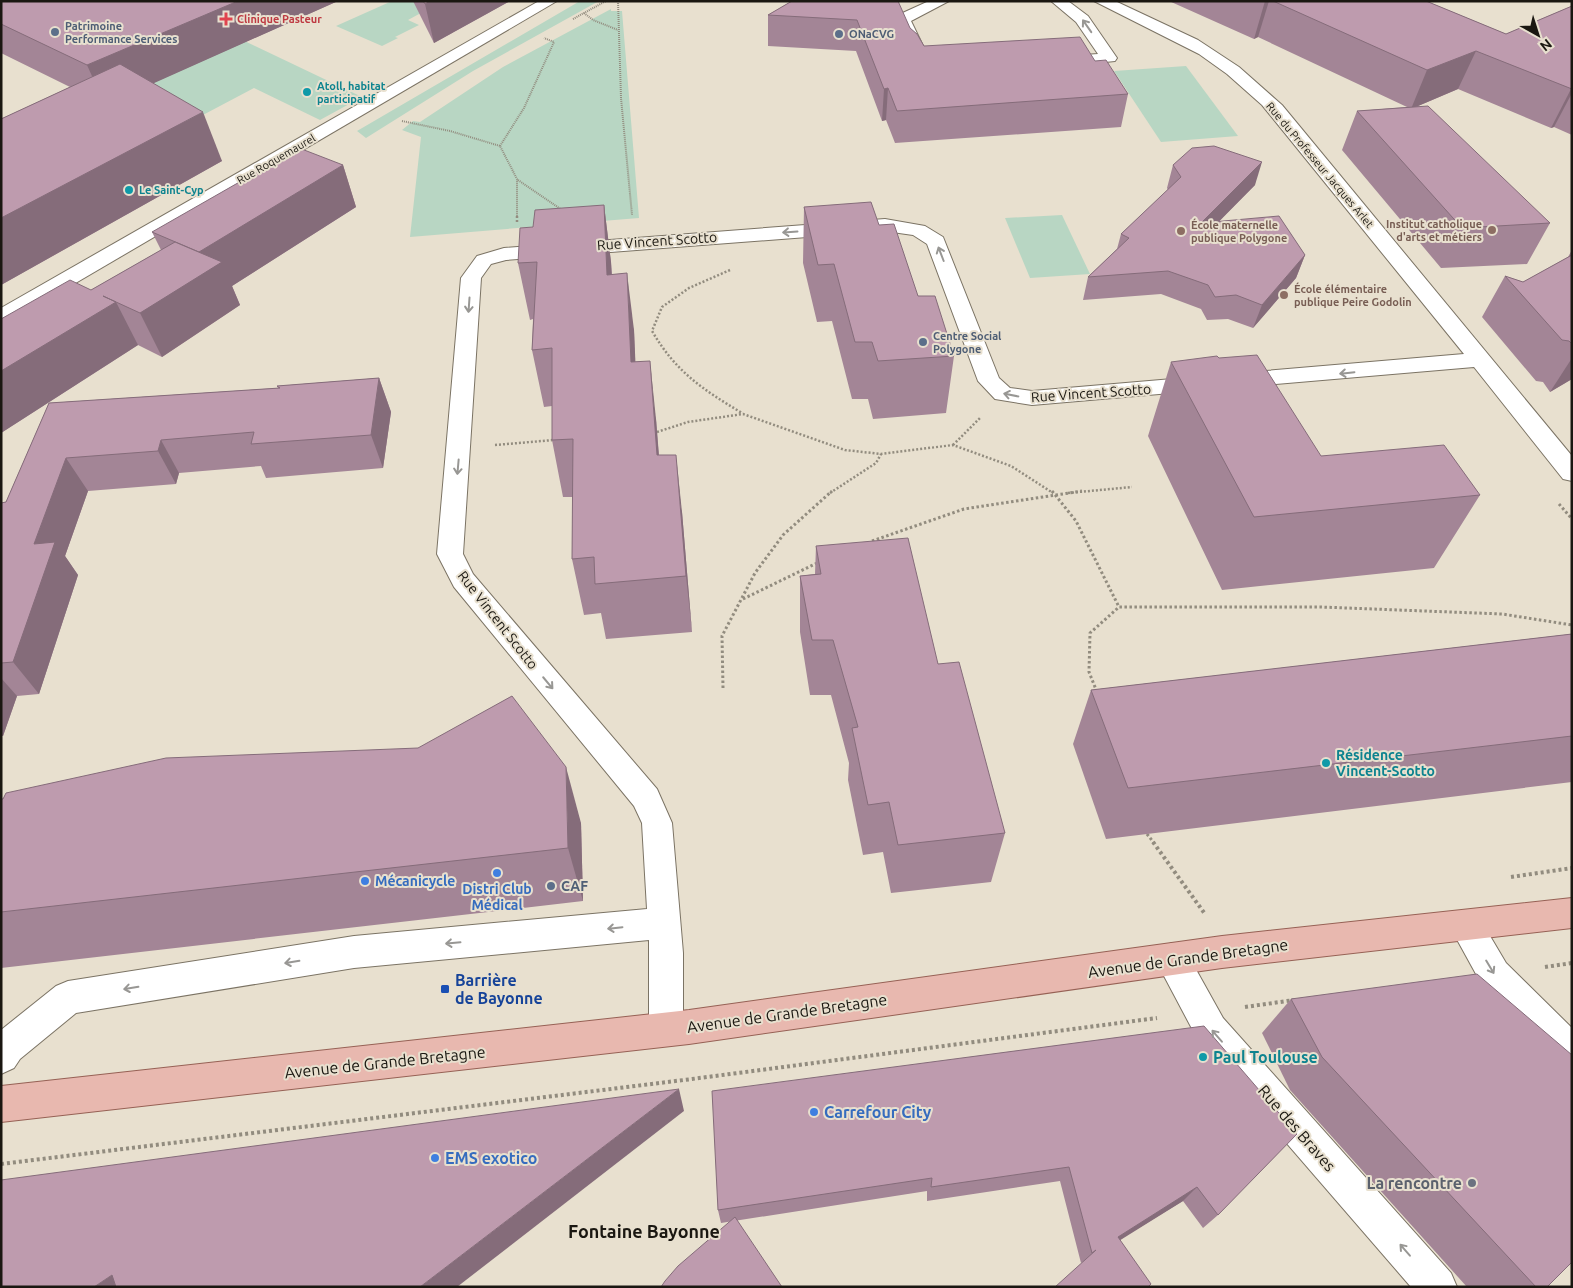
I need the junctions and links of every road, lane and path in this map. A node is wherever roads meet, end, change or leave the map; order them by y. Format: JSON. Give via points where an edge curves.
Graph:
{"nodes":[{"id":1,"x":550,"y":1,"type":"edge"},
{"id":2,"x":618,"y":1,"type":"edge"},
{"id":3,"x":942,"y":1,"type":"edge"},
{"id":4,"x":1058,"y":1,"type":"edge"},
{"id":5,"x":1101,"y":1,"type":"edge"},
{"id":6,"x":584,"y":13,"type":"dead end"},
{"id":7,"x":618,"y":30,"type":"junction"},
{"id":8,"x":544,"y":38,"type":"dead end"},
{"id":9,"x":1040,"y":63,"type":"edge"},
{"id":10,"x":924,"y":64,"type":"edge"},
{"id":11,"x":396,"y":120,"type":"dead end"},
{"id":12,"x":500,"y":146,"type":"junction"},
{"id":13,"x":517,"y":179,"type":"junction"},
{"id":14,"x":746,"y":235,"type":"junction"},
{"id":15,"x":632,"y":243,"type":"junction"},
{"id":16,"x":561,"y":248,"type":"junction"},
{"id":17,"x":504,"y":254,"type":"junction"},
{"id":18,"x":1,"y":317,"type":"edge"},
{"id":19,"x":1480,"y":360,"type":"junction"},
{"id":20,"x":743,"y":414,"type":"junction"},
{"id":21,"x":657,"y":432,"type":"edge"},
{"id":22,"x":563,"y":439,"type":"edge"},
{"id":23,"x":460,"y":448,"type":"junction"},
{"id":24,"x":881,"y":454,"type":"junction"},
{"id":25,"x":1572,"y":473,"type":"edge"},
{"id":26,"x":1132,"y":487,"type":"dead end"},
{"id":27,"x":1054,"y":494,"type":"junction"},
{"id":28,"x":870,"y":542,"type":"edge"},
{"id":29,"x":824,"y":559,"type":"edge"},
{"id":30,"x":742,"y":599,"type":"junction"},
{"id":31,"x":1119,"y":607,"type":"junction"},
{"id":32,"x":1572,"y":625,"type":"edge"},
{"id":33,"x":723,"y":688,"type":"dead end"},
{"id":34,"x":1098,"y":697,"type":"edge"},
{"id":35,"x":1147,"y":834,"type":"edge"},
{"id":36,"x":1572,"y":913,"type":"edge"},
{"id":37,"x":1210,"y":920,"type":"dead end"},
{"id":38,"x":663,"y":923,"type":"junction"},
{"id":39,"x":1465,"y":925,"type":"junction"},
{"id":40,"x":1172,"y":959,"type":"junction"},
{"id":41,"x":1572,"y":963,"type":"edge"},
{"id":42,"x":1494,"y":974,"type":"junction"},
{"id":43,"x":1303,"y":999,"type":"edge"},
{"id":44,"x":1237,"y":1007,"type":"dead end"},
{"id":45,"x":1159,"y":1017,"type":"dead end"},
{"id":46,"x":666,"y":1029,"type":"junction"},
{"id":47,"x":1572,"y":1053,"type":"edge"},
{"id":48,"x":1,"y":1056,"type":"edge"},
{"id":49,"x":1,"y":1104,"type":"edge"},
{"id":50,"x":1,"y":1164,"type":"edge"},
{"id":51,"x":1437,"y":1287,"type":"edge"}],
"edges":[{"from":1,"to":18,"type":"street","name":"Rue Roquemaurel"},
{"from":2,"to":7,"type":"path"},
{"from":3,"to":10,"type":"street","via":[[902,19]]},
{"from":9,"to":4,"type":"street","one_way":true,"via":[[1109,58],[1082,19]]},
{"from":5,"to":19,"type":"street","name":"Rue du Professeur Jacques Arlet","via":[[1206,51],[1276,109]]},
{"from":6,"to":7,"type":"path"},
{"from":7,"to":15,"type":"path"},
{"from":8,"to":12,"type":"path","via":[[554,42],[524,108]]},
{"from":11,"to":12,"type":"path"},
{"from":12,"to":13,"type":"path"},
{"from":13,"to":16,"type":"path","via":[[584,223]]},
{"from":13,"to":17,"type":"path","via":[[517,228]]},
{"from":14,"to":15,"type":"street","name":"Rue Vincent Scotto"},
{"from":19,"to":14,"type":"street","name":"Rue Vincent Scotto","one_way":true,"via":[[1032,398],[1003,394],[989,381],[936,242],[918,230],[885,225]]},
{"from":14,"to":20,"type":"path","via":[[746,256],[741,263],[689,288],[662,307],[652,331],[666,356],[684,377]]},
{"from":15,"to":16,"type":"street","name":"Rue Vincent Scotto"},
{"from":16,"to":17,"type":"street","name":"Rue Vincent Scotto"},
{"from":17,"to":23,"type":"street","name":"Rue Vincent Scotto","one_way":true,"via":[[484,260],[471,278]]},
{"from":19,"to":25,"type":"street","name":"Rue du Professeur Jacques Arlet"},
{"from":20,"to":21,"type":"path","via":[[688,422]]},
{"from":20,"to":24,"type":"path","via":[[845,450]]},
{"from":22,"to":23,"type":"path"},
{"from":23,"to":38,"type":"street","name":"Rue Vincent Scotto","one_way":true,"via":[[450,554],[463,580],[646,798],[657,823]]},
{"from":24,"to":27,"type":"path","via":[[953,444],[1011,466]]},
{"from":24,"to":30,"type":"path","via":[[876,463],[825,496],[784,535],[755,574]]},
{"from":26,"to":27,"type":"path"},
{"from":27,"to":28,"type":"path","via":[[964,509]]},
{"from":27,"to":31,"type":"path","via":[[1076,521]]},
{"from":29,"to":30,"type":"path"},
{"from":30,"to":33,"type":"path","via":[[722,636]]},
{"from":31,"to":32,"type":"path","via":[[1388,609],[1502,614]]},
{"from":31,"to":34,"type":"path","via":[[1090,633],[1089,672]]},
{"from":35,"to":37,"type":"path"},
{"from":36,"to":39,"type":"main road","name":"Avenue de Grande Bretagne"},
{"from":38,"to":46,"type":"street","name":"Rue Vincent Scotto"},
{"from":38,"to":48,"type":"street","one_way":true,"via":[[354,952],[68,998]]},
{"from":39,"to":40,"type":"main road","name":"Avenue de Grande Bretagne"},
{"from":39,"to":42,"type":"street","one_way":true},
{"from":40,"to":46,"type":"main road","name":"Avenue de Grande Bretagne"},
{"from":51,"to":40,"type":"street","name":"Rue des Braves","one_way":true,"via":[[1211,1030]]},
{"from":41,"to":42,"type":"path"},
{"from":42,"to":47,"type":"street"},
{"from":43,"to":44,"type":"path"},
{"from":45,"to":50,"type":"path"},
{"from":46,"to":49,"type":"main road","name":"Avenue de Grande Bretagne"}]}
